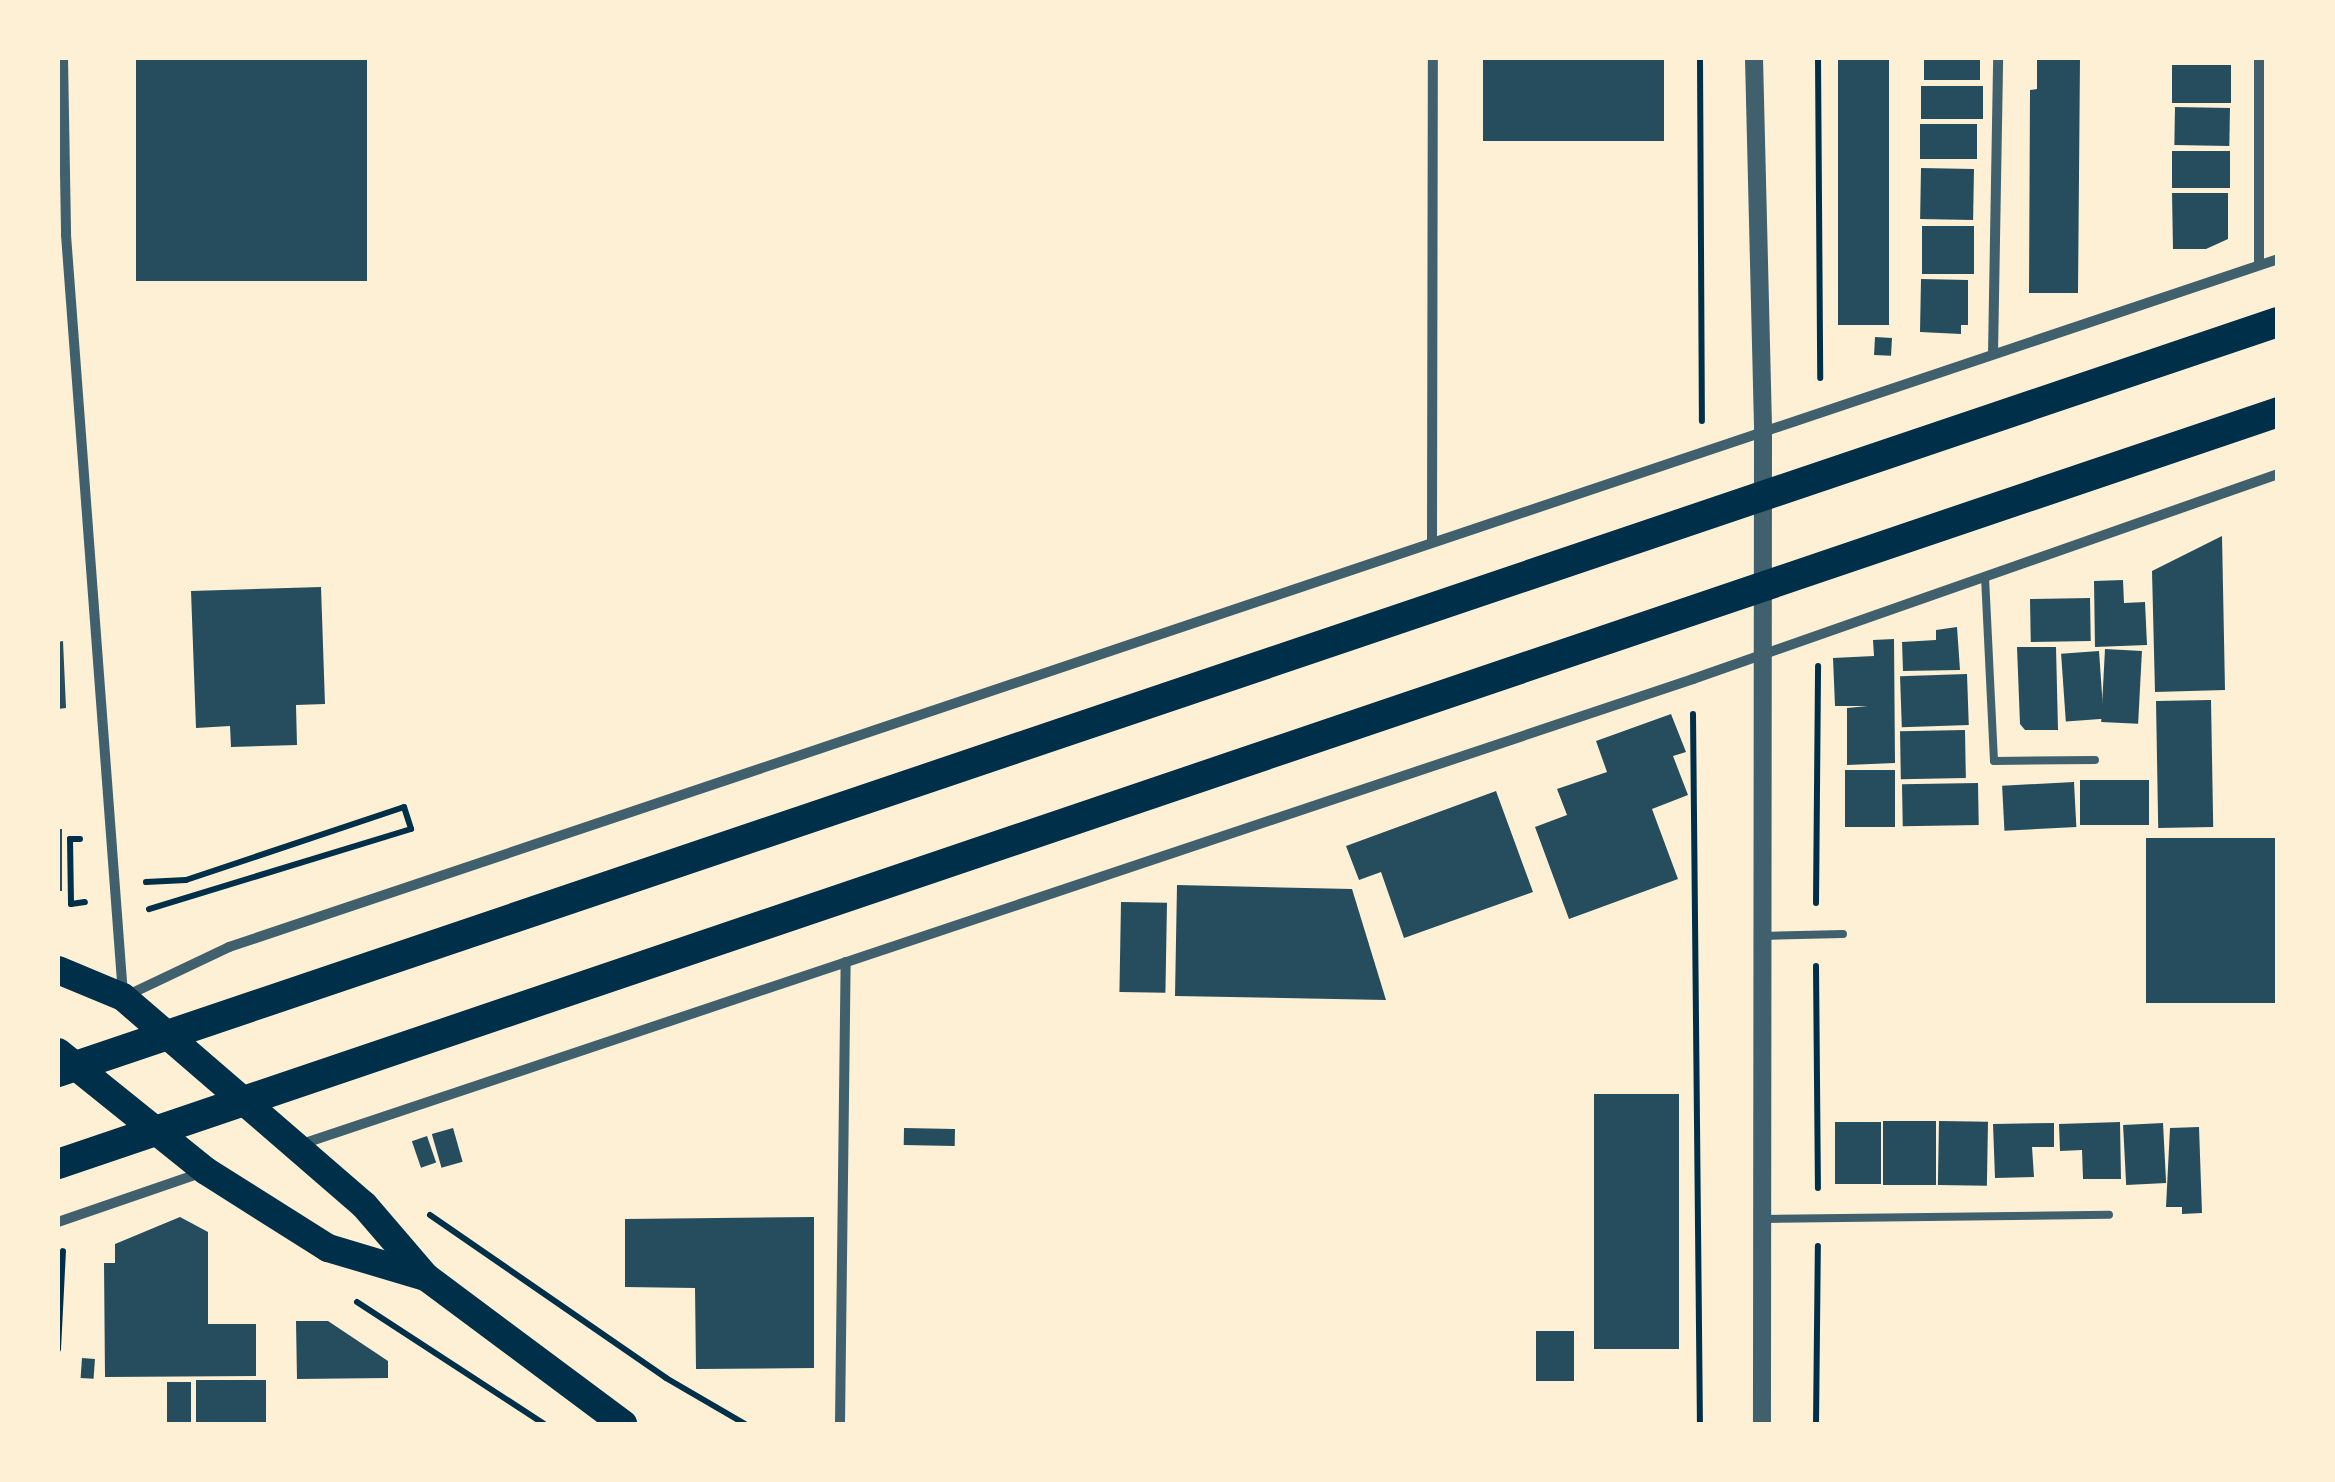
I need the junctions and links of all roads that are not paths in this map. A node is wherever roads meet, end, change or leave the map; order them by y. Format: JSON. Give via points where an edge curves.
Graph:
{"nodes":[{"id":1,"x":62,"y":58,"type":"edge"},
{"id":2,"x":1434,"y":58,"type":"edge"},
{"id":3,"x":1754,"y":58,"type":"edge"},
{"id":4,"x":1998,"y":58,"type":"edge"},
{"id":5,"x":2259,"y":58,"type":"edge"},
{"id":6,"x":2278,"y":259,"type":"edge"},
{"id":7,"x":2259,"y":265,"type":"junction"},
{"id":8,"x":2278,"y":322,"type":"edge"},
{"id":9,"x":1993,"y":354,"type":"junction"},
{"id":10,"x":2278,"y":412,"type":"edge"},
{"id":11,"x":1763,"y":428,"type":"junction"},
{"id":12,"x":2278,"y":474,"type":"edge"},
{"id":13,"x":1432,"y":542,"type":"junction"},
{"id":14,"x":1985,"y":577,"type":"junction"},
{"id":15,"x":1761,"y":655,"type":"junction"},
{"id":16,"x":2095,"y":760,"type":"dead end"},
{"id":17,"x":1843,"y":934,"type":"dead end"},
{"id":18,"x":1762,"y":936,"type":"junction"},
{"id":19,"x":58,"y":958,"type":"edge"},
{"id":20,"x":846,"y":962,"type":"junction"},
{"id":21,"x":58,"y":970,"type":"edge"},
{"id":22,"x":123,"y":997,"type":"junction"},
{"id":23,"x":58,"y":1052,"type":"edge"},
{"id":24,"x":58,"y":1072,"type":"edge"},
{"id":25,"x":296,"y":1146,"type":"junction"},
{"id":26,"x":58,"y":1164,"type":"edge"},
{"id":27,"x":206,"y":1170,"type":"junction"},
{"id":28,"x":2109,"y":1215,"type":"dead end"},
{"id":29,"x":1762,"y":1220,"type":"junction"},
{"id":30,"x":61,"y":1221,"type":"edge"},
{"id":31,"x":426,"y":1278,"type":"junction"},
{"id":32,"x":623,"y":1424,"type":"edge"},
{"id":33,"x":840,"y":1424,"type":"edge"},
{"id":34,"x":1762,"y":1424,"type":"edge"}],
"edges":[{"from":1,"to":22,"type":"street","via":[[66,235]]},
{"from":2,"to":13,"type":"street"},
{"from":3,"to":11,"type":"street"},
{"from":4,"to":9,"type":"street"},
{"from":5,"to":7,"type":"street"},
{"from":6,"to":7,"type":"street"},
{"from":7,"to":9,"type":"street"},
{"from":8,"to":24,"type":"highway"},
{"from":9,"to":11,"type":"street"},
{"from":10,"to":26,"type":"highway"},
{"from":11,"to":13,"type":"street"},
{"from":11,"to":15,"type":"street"},
{"from":12,"to":14,"type":"street"},
{"from":13,"to":22,"type":"street","via":[[230,947]]},
{"from":14,"to":15,"type":"street"},
{"from":14,"to":16,"type":"lane","via":[[1994,761]]},
{"from":15,"to":18,"type":"street"},
{"from":15,"to":20,"type":"street"},
{"from":17,"to":18,"type":"lane"},
{"from":18,"to":29,"type":"street"},
{"from":19,"to":22,"type":"street"},
{"from":20,"to":25,"type":"street"},
{"from":20,"to":33,"type":"street"},
{"from":21,"to":22,"type":"highway"},
{"from":22,"to":25,"type":"highway"},
{"from":23,"to":27,"type":"highway"},
{"from":25,"to":31,"type":"highway","via":[[364,1205]]},
{"from":27,"to":30,"type":"street"},
{"from":27,"to":31,"type":"highway","via":[[328,1248]]},
{"from":28,"to":29,"type":"lane"},
{"from":29,"to":34,"type":"street"},
{"from":31,"to":32,"type":"highway"}]}
